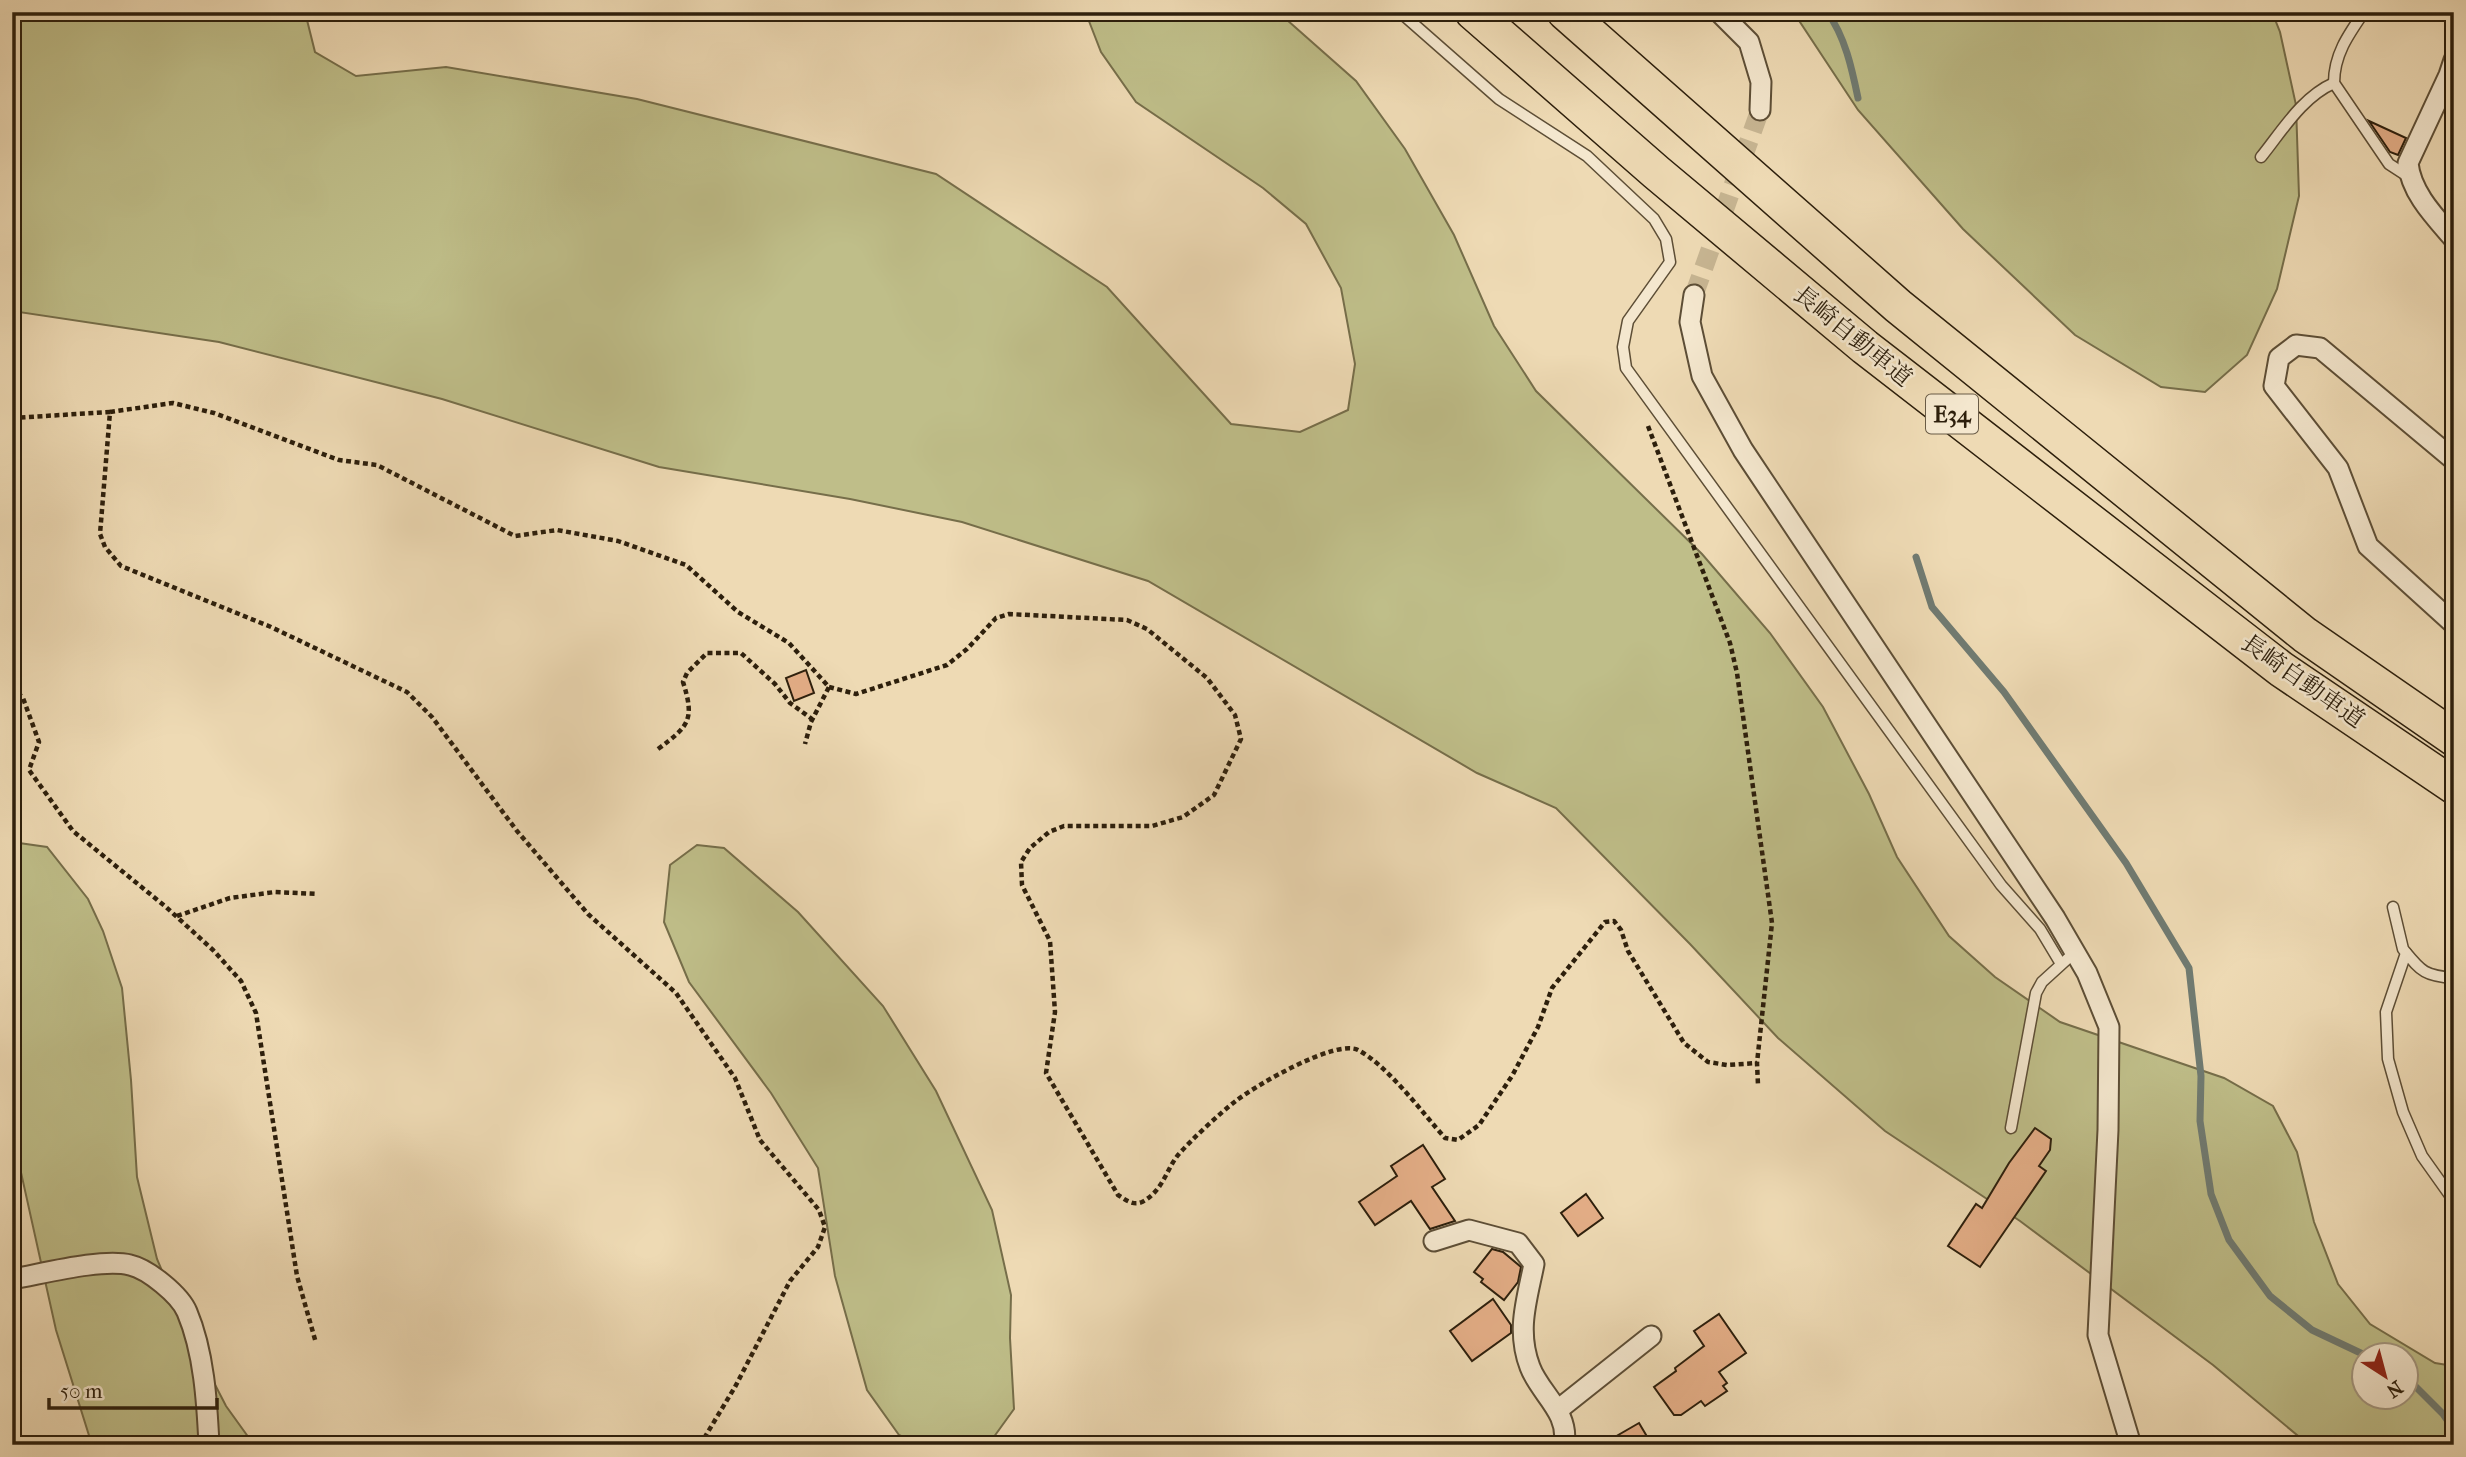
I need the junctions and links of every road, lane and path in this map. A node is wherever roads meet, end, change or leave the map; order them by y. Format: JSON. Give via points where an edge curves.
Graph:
{"nodes":[{"id":1,"x":1400,"y":12,"type":"edge"},
{"id":2,"x":1473,"y":12,"type":"edge"},
{"id":3,"x":1565,"y":12,"type":"edge"},
{"id":4,"x":1719,"y":12,"type":"edge"},
{"id":5,"x":2364,"y":12,"type":"edge"},
{"id":6,"x":2454,"y":60,"type":"edge"},
{"id":7,"x":2334,"y":83,"type":"junction"},
{"id":8,"x":1760,"y":110,"type":"tunnel mouth"},
{"id":9,"x":2261,"y":157,"type":"dead end"},
{"id":10,"x":2409,"y":177,"type":"junction"},
{"id":11,"x":2454,"y":239,"type":"edge"},
{"id":12,"x":1694,"y":295,"type":"tunnel mouth"},
{"id":13,"x":110,"y":412,"type":"junction"},
{"id":14,"x":12,"y":418,"type":"edge"},
{"id":15,"x":1644,"y":418,"type":"dead end"},
{"id":16,"x":2454,"y":460,"type":"edge"},
{"id":17,"x":2454,"y":624,"type":"edge"},
{"id":18,"x":12,"y":686,"type":"edge"},
{"id":19,"x":830,"y":687,"type":"junction"},
{"id":20,"x":812,"y":719,"type":"junction"},
{"id":21,"x":2454,"y":738,"type":"edge"},
{"id":22,"x":805,"y":744,"type":"dead end"},
{"id":23,"x":658,"y":749,"type":"dead end"},
{"id":24,"x":2454,"y":786,"type":"edge"},
{"id":25,"x":318,"y":894,"type":"dead end"},
{"id":26,"x":2392,"y":907,"type":"dead end"},
{"id":27,"x":177,"y":916,"type":"junction"},
{"id":28,"x":2406,"y":953,"type":"junction"},
{"id":29,"x":2068,"y":958,"type":"junction"},
{"id":30,"x":2454,"y":978,"type":"edge"},
{"id":31,"x":1757,"y":1063,"type":"junction"},
{"id":32,"x":1758,"y":1085,"type":"dead end"},
{"id":33,"x":2011,"y":1128,"type":"dead end"},
{"id":34,"x":2454,"y":1201,"type":"edge"},
{"id":35,"x":1434,"y":1241,"type":"dead end"},
{"id":36,"x":12,"y":1279,"type":"edge"},
{"id":37,"x":1651,"y":1336,"type":"dead end"},
{"id":38,"x":316,"y":1343,"type":"dead end"},
{"id":39,"x":1559,"y":1409,"type":"junction"},
{"id":40,"x":209,"y":1445,"type":"edge"},
{"id":41,"x":700,"y":1445,"type":"edge"},
{"id":42,"x":1564,"y":1445,"type":"edge"},
{"id":43,"x":2131,"y":1445,"type":"edge"}],
"edges":[{"from":1,"to":29,"type":"lane","via":[[1499,99],[1587,156],[1654,219],[1666,239],[1670,262],[1628,321],[1623,347],[1626,368],[2001,885]]},
{"from":2,"to":24,"type":"highway","name":"長崎自動車道","number":"E34","via":[[1865,347],[2281,669]]},
{"from":3,"to":21,"type":"highway","name":"長崎自動車道","number":"E34","via":[[1898,306],[2305,635]]},
{"from":4,"to":8,"type":"street","via":[[1749,42],[1760,82]]},
{"from":5,"to":7,"type":"lane","via":[[2343,41]]},
{"from":6,"to":10,"type":"street","via":[[2408,163]]},
{"from":7,"to":9,"type":"lane","via":[[2305,103]]},
{"from":7,"to":10,"type":"lane","via":[[2389,164]]},
{"from":10,"to":11,"type":"street"},
{"from":12,"to":29,"type":"street","via":[[1690,322],[1702,376],[1744,450],[2055,918]]},
{"from":13,"to":14,"type":"path"},
{"from":13,"to":19,"type":"path","via":[[173,403],[214,413],[339,460],[377,466],[515,536],[556,530],[618,541],[686,565],[738,612],[789,643]]},
{"from":13,"to":41,"type":"path","via":[[100,534],[121,566],[271,626],[407,692],[432,717],[517,831],[588,914],[676,993],[735,1078],[760,1140],[819,1210],[825,1227],[818,1247],[790,1281]]},
{"from":15,"to":31,"type":"path","via":[[1730,643],[1737,673],[1772,923]]},
{"from":16,"to":17,"type":"street","via":[[2320,348],[2296,345],[2279,358],[2274,386],[2338,468],[2368,546]]},
{"from":18,"to":27,"type":"path","via":[[23,698],[38,743],[29,770],[73,831]]},
{"from":19,"to":20,"type":"path"},
{"from":19,"to":31,"type":"path","via":[[856,694],[947,665],[996,618],[1009,614],[1126,620],[1147,629],[1207,678],[1235,715],[1241,740],[1229,768],[1214,795],[1183,817],[1152,826],[1064,826],[1049,832],[1021,862],[1022,885],[1050,941],[1055,1012],[1046,1073],[1118,1195],[1132,1203],[1152,1194],[1167,1178],[1176,1157],[1236,1101],[1330,1050],[1356,1049],[1382,1069],[1445,1138],[1458,1140],[1479,1125],[1512,1076],[1552,988],[1605,922],[1614,921],[1621,930],[1628,951],[1684,1043],[1708,1062]]},
{"from":20,"to":22,"type":"path"},
{"from":20,"to":23,"type":"path","via":[[741,653],[707,653],[683,681],[690,704],[688,717],[680,732]]},
{"from":25,"to":27,"type":"path","via":[[275,892],[230,898]]},
{"from":26,"to":28,"type":"lane"},
{"from":27,"to":38,"type":"path","via":[[241,981],[256,1013],[297,1276]]},
{"from":28,"to":30,"type":"lane","via":[[2423,972]]},
{"from":28,"to":34,"type":"lane","via":[[2386,1012],[2388,1059],[2422,1156]]},
{"from":29,"to":33,"type":"lane","via":[[2036,993]]},
{"from":29,"to":43,"type":"street","via":[[2087,973],[2109,1027],[2098,1335]]},
{"from":31,"to":32,"type":"path"},
{"from":35,"to":39,"type":"street","via":[[1469,1230],[1518,1243],[1534,1264],[1521,1330],[1537,1383]]},
{"from":36,"to":40,"type":"street","via":[[90,1265],[130,1265],[156,1277],[186,1309],[207,1404]]},
{"from":37,"to":39,"type":"street"},
{"from":39,"to":42,"type":"street"}]}
